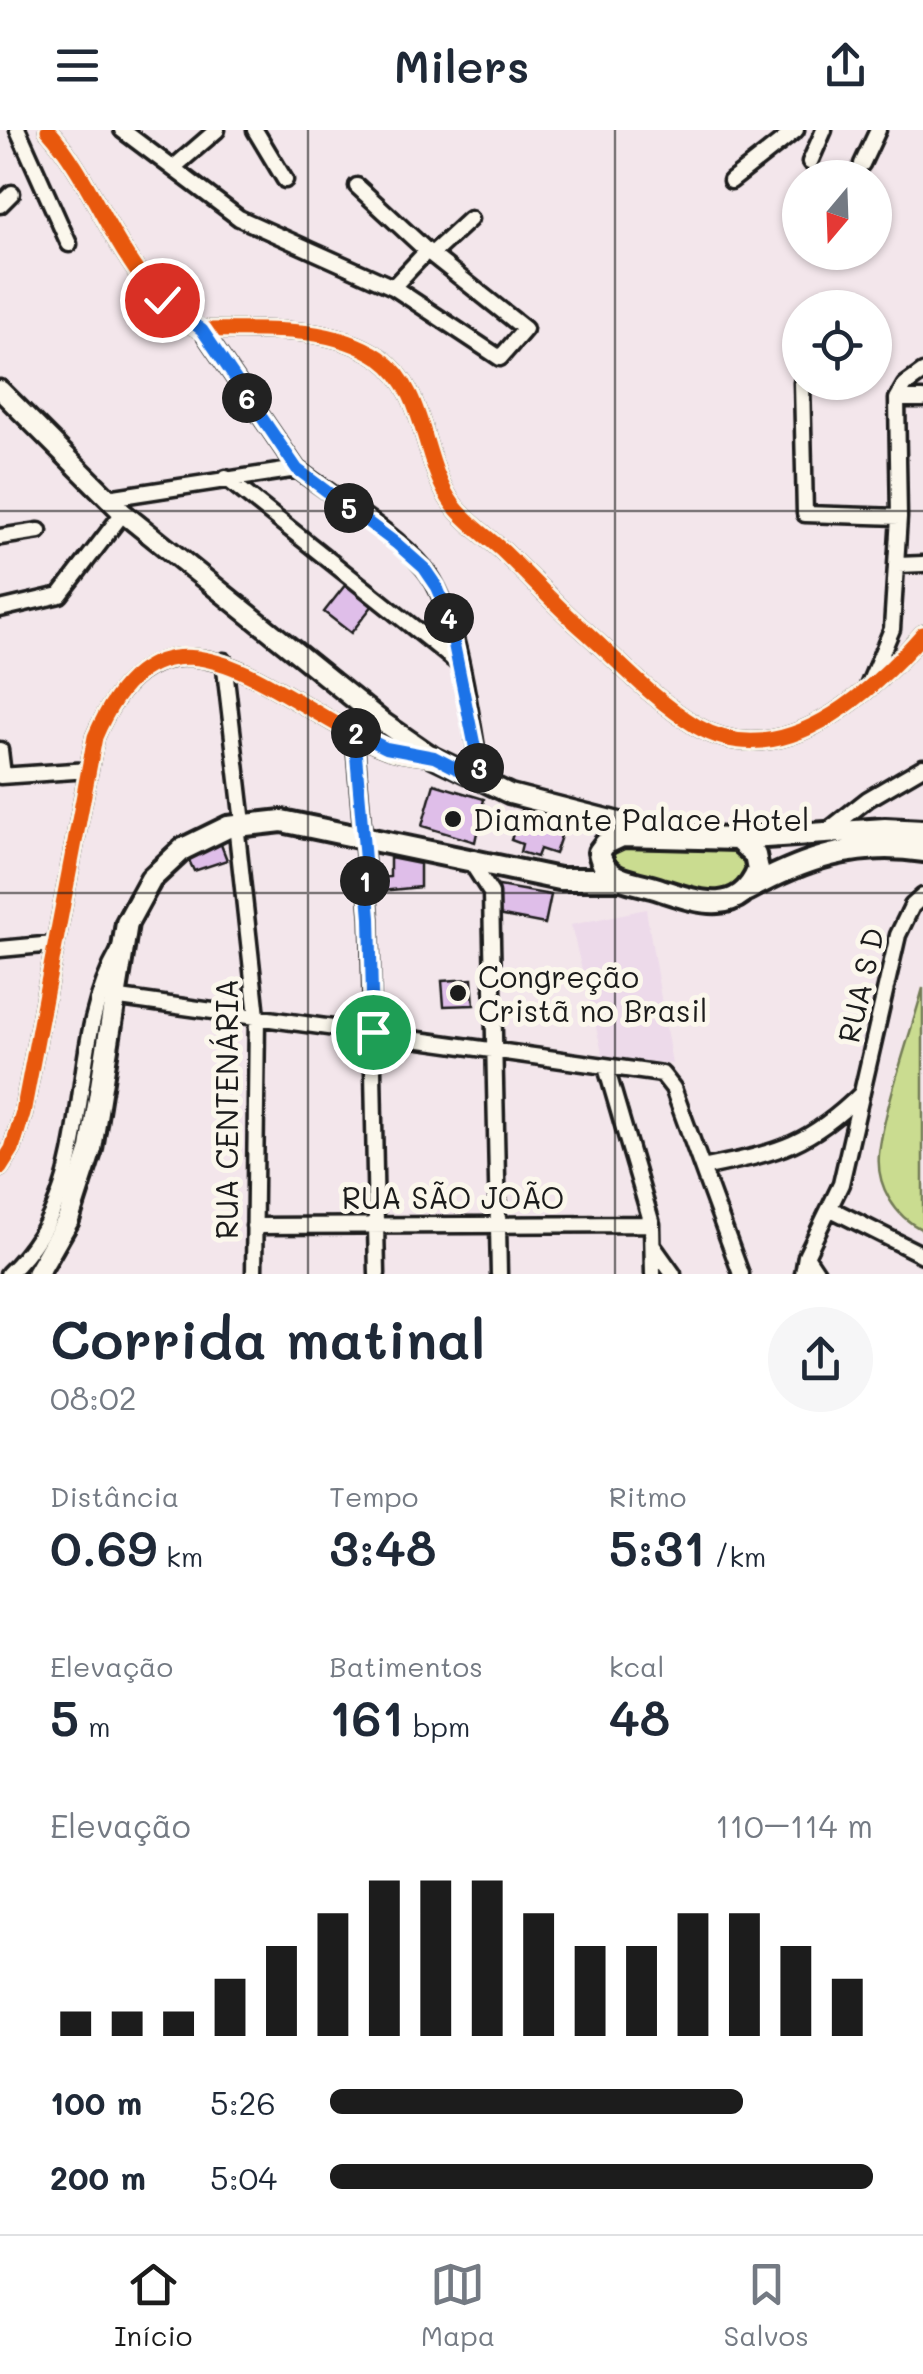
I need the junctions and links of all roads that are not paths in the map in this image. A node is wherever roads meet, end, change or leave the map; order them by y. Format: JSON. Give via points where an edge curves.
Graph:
{"nodes":[{"id":1,"x":18,"y":130,"type":"edge"},
{"id":2,"x":122,"y":130,"type":"edge"},
{"id":3,"x":217,"y":130,"type":"edge"},
{"id":4,"x":255,"y":130,"type":"edge"},
{"id":5,"x":796,"y":130,"type":"edge"},
{"id":6,"x":824,"y":130,"type":"edge"},
{"id":7,"x":878,"y":130,"type":"edge"},
{"id":8,"x":56,"y":133,"type":"edge"},
{"id":9,"x":811,"y":160,"type":"edge"},
{"id":10,"x":864,"y":160,"type":"edge"},
{"id":11,"x":173,"y":168,"type":"junction"},
{"id":12,"x":284,"y":180,"type":"dead end"},
{"id":13,"x":731,"y":181,"type":"dead end"},
{"id":14,"x":357,"y":186,"type":"dead end"},
{"id":15,"x":12,"y":193,"type":"dead end"},
{"id":16,"x":0,"y":206,"type":"edge"},
{"id":17,"x":470,"y":219,"type":"dead end"},
{"id":18,"x":69,"y":244,"type":"dead end"},
{"id":19,"x":430,"y":252,"type":"junction"},
{"id":20,"x":393,"y":287,"type":"junction"},
{"id":21,"x":202,"y":330,"type":"junction"},
{"id":22,"x":923,"y":372,"type":"edge"},
{"id":23,"x":0,"y":390,"type":"edge"},
{"id":24,"x":923,"y":398,"type":"edge"},
{"id":25,"x":897,"y":399,"type":"junction"},
{"id":26,"x":802,"y":400,"type":"edge"},
{"id":27,"x":297,"y":469,"type":"junction"},
{"id":28,"x":226,"y":478,"type":"junction"},
{"id":29,"x":108,"y":498,"type":"junction"},
{"id":30,"x":123,"y":513,"type":"junction"},
{"id":31,"x":899,"y":518,"type":"junction"},
{"id":32,"x":39,"y":530,"type":"dead end"},
{"id":33,"x":0,"y":537,"type":"edge"},
{"id":34,"x":923,"y":564,"type":"edge"},
{"id":35,"x":898,"y":565,"type":"junction"},
{"id":36,"x":0,"y":610,"type":"edge"},
{"id":37,"x":923,"y":634,"type":"edge"},
{"id":38,"x":224,"y":661,"type":"junction"},
{"id":39,"x":458,"y":663,"type":"junction"},
{"id":40,"x":864,"y":696,"type":"junction"},
{"id":41,"x":354,"y":732,"type":"junction"},
{"id":42,"x":0,"y":750,"type":"edge"},
{"id":43,"x":434,"y":757,"type":"junction"},
{"id":44,"x":923,"y":766,"type":"edge"},
{"id":45,"x":89,"y":770,"type":"junction"},
{"id":46,"x":2,"y":776,"type":"edge"},
{"id":47,"x":482,"y":782,"type":"junction"},
{"id":48,"x":575,"y":813,"type":"junction"},
{"id":49,"x":240,"y":824,"type":"junction"},
{"id":50,"x":923,"y":830,"type":"edge"},
{"id":51,"x":690,"y":834,"type":"junction"},
{"id":52,"x":822,"y":835,"type":"junction"},
{"id":53,"x":360,"y":836,"type":"junction"},
{"id":54,"x":738,"y":839,"type":"junction"},
{"id":55,"x":600,"y":851,"type":"junction"},
{"id":56,"x":923,"y":851,"type":"edge"},
{"id":57,"x":470,"y":862,"type":"junction"},
{"id":58,"x":510,"y":870,"type":"junction"},
{"id":59,"x":559,"y":880,"type":"junction"},
{"id":60,"x":619,"y":880,"type":"junction"},
{"id":61,"x":490,"y":893,"type":"junction"},
{"id":62,"x":741,"y":894,"type":"junction"},
{"id":63,"x":923,"y":896,"type":"edge"},
{"id":64,"x":54,"y":944,"type":"junction"},
{"id":65,"x":0,"y":949,"type":"edge"},
{"id":66,"x":119,"y":950,"type":"junction"},
{"id":67,"x":256,"y":990,"type":"junction"},
{"id":68,"x":113,"y":996,"type":"junction"},
{"id":69,"x":237,"y":1013,"type":"junction"},
{"id":70,"x":257,"y":1016,"type":"junction"},
{"id":71,"x":373,"y":1032,"type":"junction"},
{"id":72,"x":496,"y":1053,"type":"junction"},
{"id":73,"x":606,"y":1067,"type":"junction"},
{"id":74,"x":862,"y":1092,"type":"junction"},
{"id":75,"x":0,"y":1168,"type":"edge"},
{"id":76,"x":703,"y":1168,"type":"junction"},
{"id":77,"x":831,"y":1209,"type":"junction"},
{"id":78,"x":377,"y":1224,"type":"junction"},
{"id":79,"x":498,"y":1224,"type":"junction"},
{"id":80,"x":652,"y":1224,"type":"junction"},
{"id":81,"x":254,"y":1226,"type":"junction"},
{"id":82,"x":653,"y":1246,"type":"junction"},
{"id":83,"x":806,"y":1256,"type":"junction"},
{"id":84,"x":923,"y":1256,"type":"edge"},
{"id":85,"x":8,"y":1274,"type":"edge"},
{"id":86,"x":37,"y":1274,"type":"edge"},
{"id":87,"x":254,"y":1274,"type":"edge"},
{"id":88,"x":377,"y":1274,"type":"edge"},
{"id":89,"x":499,"y":1274,"type":"edge"},
{"id":90,"x":653,"y":1274,"type":"edge"},
{"id":91,"x":673,"y":1274,"type":"edge"},
{"id":92,"x":741,"y":1274,"type":"edge"},
{"id":93,"x":802,"y":1274,"type":"edge"},
{"id":94,"x":818,"y":1274,"type":"edge"}],
"edges":[{"from":1,"to":18,"type":"street"},
{"from":2,"to":11,"type":"street"},
{"from":3,"to":11,"type":"street"},
{"from":4,"to":12,"type":"street"},
{"from":5,"to":13,"type":"street"},
{"from":6,"to":9,"type":"street"},
{"from":7,"to":10,"type":"street"},
{"from":8,"to":21,"type":"street","via":[[112,235],[162,300]]},
{"from":11,"to":20,"type":"street","via":[[239,218]]},
{"from":14,"to":19,"type":"street"},
{"from":15,"to":16,"type":"street"},
{"from":17,"to":19,"type":"street"},
{"from":19,"to":20,"type":"street"},
{"from":19,"to":20,"type":"street","via":[[525,328],[500,358]]},
{"from":21,"to":27,"type":"street"},
{"from":21,"to":40,"type":"street","via":[[311,334],[383,360],[398,376],[452,504],[610,655],[698,727],[721,736],[771,738],[814,725]]},
{"from":22,"to":25,"type":"street"},
{"from":23,"to":29,"type":"main road"},
{"from":24,"to":25,"type":"street"},
{"from":25,"to":31,"type":"street"},
{"from":26,"to":31,"type":"street","via":[[805,514]]},
{"from":27,"to":28,"type":"street"},
{"from":27,"to":39,"type":"street","via":[[424,568],[447,610]]},
{"from":28,"to":29,"type":"street"},
{"from":28,"to":39,"type":"street"},
{"from":29,"to":30,"type":"main road"},
{"from":30,"to":36,"type":"street","via":[[60,595]]},
{"from":30,"to":43,"type":"main road"},
{"from":31,"to":35,"type":"street"},
{"from":32,"to":33,"type":"street"},
{"from":34,"to":35,"type":"street"},
{"from":35,"to":40,"type":"street","via":[[889,646]]},
{"from":37,"to":40,"type":"street"},
{"from":38,"to":41,"type":"street"},
{"from":38,"to":45,"type":"street","via":[[170,659],[146,666],[109,705]]},
{"from":38,"to":49,"type":"street","name":"RUA CENTENÁRIA"},
{"from":39,"to":47,"type":"street"},
{"from":41,"to":43,"type":"street","via":[[386,748]]},
{"from":41,"to":53,"type":"street"},
{"from":42,"to":46,"type":"street"},
{"from":43,"to":47,"type":"main road"},
{"from":44,"to":52,"type":"street"},
{"from":45,"to":46,"type":"street"},
{"from":45,"to":64,"type":"street"},
{"from":47,"to":48,"type":"main road"},
{"from":48,"to":51,"type":"main road"},
{"from":48,"to":55,"type":"main road"},
{"from":49,"to":53,"type":"highway","via":[[296,822]]},
{"from":49,"to":66,"type":"highway","via":[[202,838],[160,869],[136,902]]},
{"from":49,"to":67,"type":"street","name":"RUA CENTENÁRIA"},
{"from":50,"to":52,"type":"highway"},
{"from":51,"to":54,"type":"highway"},
{"from":51,"to":55,"type":"highway","via":[[622,836]]},
{"from":52,"to":54,"type":"highway"},
{"from":53,"to":57,"type":"highway"},
{"from":53,"to":71,"type":"street"},
{"from":54,"to":62,"type":"highway","via":[[758,862]]},
{"from":55,"to":59,"type":"highway"},
{"from":55,"to":60,"type":"highway","via":[[602,864]]},
{"from":56,"to":62,"type":"highway","via":[[868,848],[809,859]]},
{"from":57,"to":58,"type":"highway"},
{"from":57,"to":61,"type":"street"},
{"from":58,"to":59,"type":"highway"},
{"from":58,"to":61,"type":"street"},
{"from":59,"to":60,"type":"highway"},
{"from":60,"to":62,"type":"highway","via":[[706,904]]},
{"from":61,"to":72,"type":"street"},
{"from":63,"to":74,"type":"street","name":"RUA S D","via":[[898,935]]},
{"from":64,"to":65,"type":"street"},
{"from":64,"to":75,"type":"street","via":[[23,1113]]},
{"from":66,"to":68,"type":"highway"},
{"from":66,"to":85,"type":"street","via":[[97,994],[80,1122],[59,1198],[30,1253]]},
{"from":67,"to":69,"type":"street"},
{"from":67,"to":70,"type":"street","name":"RUA CENTENÁRIA"},
{"from":68,"to":69,"type":"street"},
{"from":68,"to":86,"type":"highway","via":[[86,1167],[64,1228]]},
{"from":69,"to":70,"type":"street"},
{"from":70,"to":71,"type":"street"},
{"from":70,"to":81,"type":"street","name":"RUA CENTENÁRIA"},
{"from":71,"to":72,"type":"street"},
{"from":71,"to":78,"type":"street"},
{"from":72,"to":73,"type":"street"},
{"from":72,"to":79,"type":"street"},
{"from":73,"to":76,"type":"street","via":[[658,1072],[673,1088]]},
{"from":73,"to":80,"type":"street"},
{"from":74,"to":76,"type":"street","via":[[805,1141]]},
{"from":74,"to":77,"type":"street","name":"RUA S D"},
{"from":76,"to":92,"type":"street"},
{"from":77,"to":83,"type":"street","name":"RUA S D"},
{"from":77,"to":84,"type":"street"},
{"from":78,"to":79,"type":"street","name":"RUA SÃO JOÃO"},
{"from":78,"to":81,"type":"street","name":"RUA SÃO JOÃO"},
{"from":78,"to":88,"type":"street"},
{"from":79,"to":80,"type":"street","name":"RUA SÃO JOÃO"},
{"from":79,"to":89,"type":"street"},
{"from":80,"to":82,"type":"street"},
{"from":81,"to":87,"type":"street","name":"RUA CENTENÁRIA"},
{"from":82,"to":90,"type":"street"},
{"from":82,"to":91,"type":"street"},
{"from":83,"to":93,"type":"street","name":"RUA S D"},
{"from":83,"to":94,"type":"street"}]}
